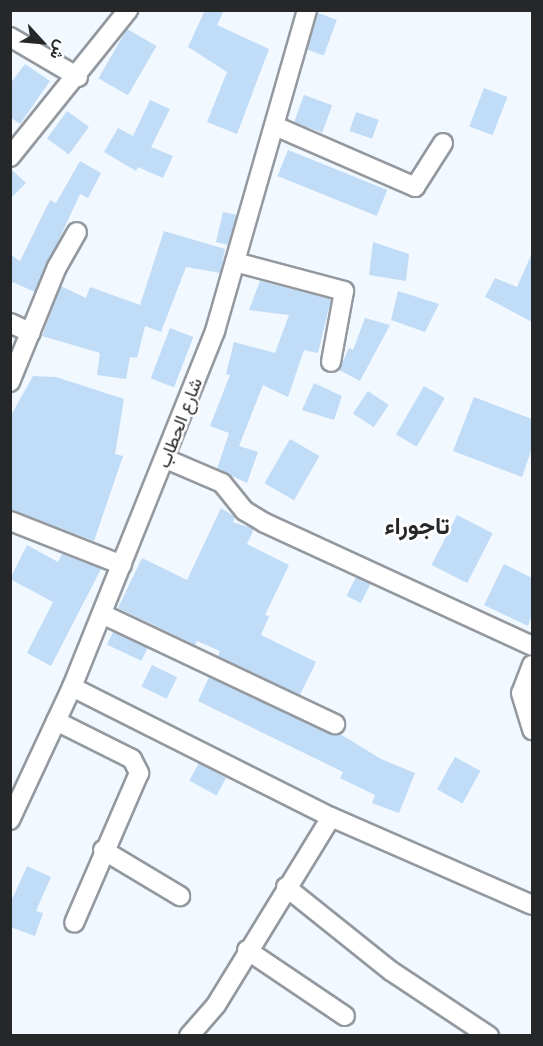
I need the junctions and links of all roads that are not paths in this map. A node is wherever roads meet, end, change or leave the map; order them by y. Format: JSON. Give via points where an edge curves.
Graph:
{"nodes":[{"id":1,"x":128,"y":10,"type":"edge"},
{"id":2,"x":307,"y":10,"type":"edge"},
{"id":3,"x":10,"y":37,"type":"edge"},
{"id":4,"x":78,"y":77,"type":"junction"},
{"id":5,"x":274,"y":126,"type":"junction"},
{"id":6,"x":443,"y":143,"type":"dead end"},
{"id":7,"x":10,"y":157,"type":"edge"},
{"id":8,"x":76,"y":231,"type":"dead end"},
{"id":9,"x":235,"y":262,"type":"junction"},
{"id":10,"x":10,"y":323,"type":"edge"},
{"id":11,"x":31,"y":333,"type":"junction"},
{"id":12,"x":331,"y":362,"type":"dead end"},
{"id":13,"x":10,"y":382,"type":"edge"},
{"id":14,"x":166,"y":459,"type":"junction"},
{"id":15,"x":10,"y":521,"type":"edge"},
{"id":16,"x":122,"y":565,"type":"junction"},
{"id":17,"x":102,"y":614,"type":"junction"},
{"id":18,"x":532,"y":646,"type":"edge"},
{"id":19,"x":532,"y":665,"type":"edge"},
{"id":20,"x":72,"y":687,"type":"junction"},
{"id":21,"x":56,"y":721,"type":"junction"},
{"id":22,"x":335,"y":724,"type":"dead end"},
{"id":23,"x":532,"y":730,"type":"edge"},
{"id":24,"x":12,"y":812,"type":"edge"},
{"id":25,"x":331,"y":817,"type":"junction"},
{"id":26,"x":103,"y":850,"type":"junction"},
{"id":27,"x":286,"y":887,"type":"junction"},
{"id":28,"x":180,"y":896,"type":"dead end"},
{"id":29,"x":532,"y":905,"type":"edge"},
{"id":30,"x":74,"y":923,"type":"dead end"},
{"id":31,"x":247,"y":951,"type":"junction"},
{"id":32,"x":345,"y":1016,"type":"dead end"},
{"id":33,"x":463,"y":1029,"type":"edge"},
{"id":34,"x":189,"y":1035,"type":"edge"},
{"id":35,"x":489,"y":1035,"type":"edge"}],
"edges":[{"from":1,"to":4,"type":"street"},
{"from":2,"to":5,"type":"street","name":"شارع الحطاب"},
{"from":3,"to":4,"type":"street"},
{"from":4,"to":7,"type":"street"},
{"from":5,"to":6,"type":"street","via":[[415,187]]},
{"from":5,"to":9,"type":"street","name":"شارع الحطاب"},
{"from":8,"to":11,"type":"street"},
{"from":9,"to":12,"type":"street","via":[[344,291]]},
{"from":9,"to":14,"type":"street","name":"شارع الحطاب","via":[[215,331]]},
{"from":10,"to":11,"type":"street"},
{"from":11,"to":13,"type":"street"},
{"from":14,"to":16,"type":"street","name":"شارع الحطاب"},
{"from":14,"to":18,"type":"street","via":[[222,483],[245,511],[265,523]]},
{"from":15,"to":16,"type":"street"},
{"from":16,"to":17,"type":"street","name":"شارع الحطاب"},
{"from":17,"to":20,"type":"street","name":"شارع الحطاب"},
{"from":17,"to":22,"type":"street"},
{"from":19,"to":23,"type":"street","via":[[521,693]]},
{"from":20,"to":21,"type":"street","name":"شارع الحطاب"},
{"from":20,"to":25,"type":"street"},
{"from":21,"to":24,"type":"street","name":"شارع الحطاب"},
{"from":21,"to":26,"type":"street","via":[[137,763],[139,773]]},
{"from":25,"to":27,"type":"street"},
{"from":25,"to":29,"type":"street"},
{"from":26,"to":28,"type":"street"},
{"from":26,"to":30,"type":"street"},
{"from":27,"to":31,"type":"street"},
{"from":27,"to":33,"type":"street"},
{"from":31,"to":32,"type":"street"},
{"from":31,"to":34,"type":"street","via":[[216,1005]]},
{"from":33,"to":35,"type":"street"}]}
